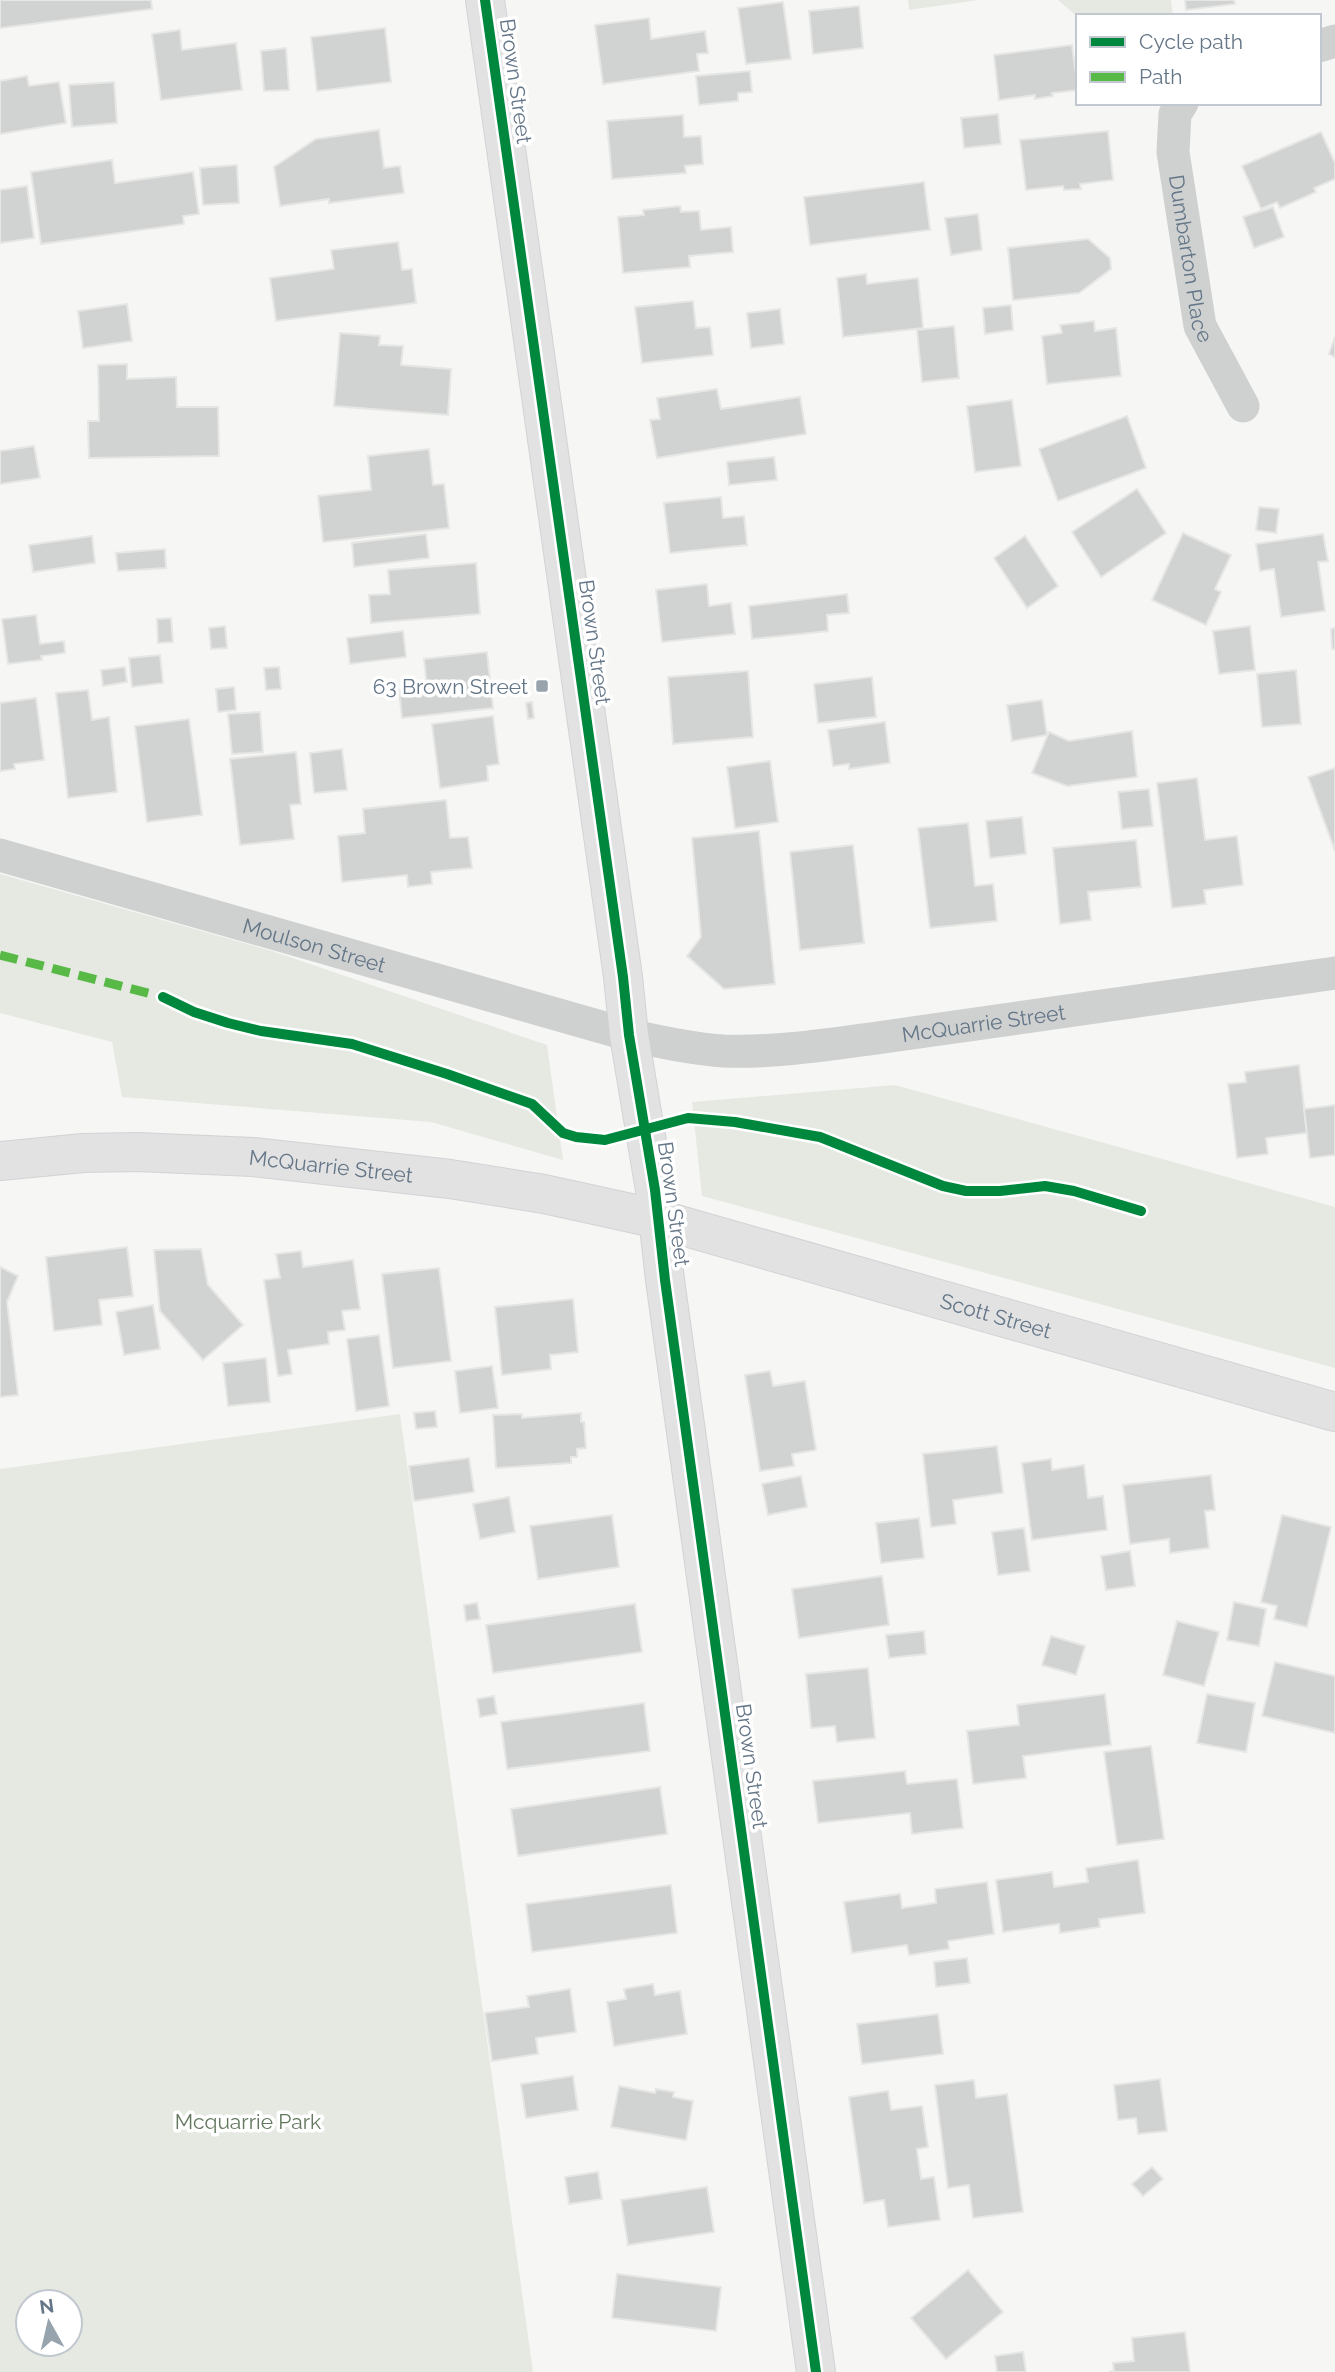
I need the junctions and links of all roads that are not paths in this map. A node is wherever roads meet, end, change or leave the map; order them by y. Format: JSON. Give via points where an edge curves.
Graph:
{"nodes":[{"id":1,"x":485,"y":0,"type":"edge"},
{"id":2,"x":1181,"y":105,"type":"edge"},
{"id":3,"x":1244,"y":406,"type":"dead end"},
{"id":4,"x":0,"y":855,"type":"edge"},
{"id":5,"x":1335,"y":973,"type":"edge"},
{"id":6,"x":629,"y":1035,"type":"junction"},
{"id":7,"x":0,"y":1161,"type":"edge"},
{"id":8,"x":658,"y":1219,"type":"junction"},
{"id":9,"x":1335,"y":1412,"type":"edge"},
{"id":10,"x":816,"y":2372,"type":"edge"}],
"edges":[{"from":1,"to":6,"type":"street","name":"Brown Street"},
{"from":2,"to":3,"type":"street","name":"Dumbarton Place","via":[[1175,114],[1173,152],[1200,326]]},
{"from":4,"to":6,"type":"street","name":"Moulson Street"},
{"from":5,"to":6,"type":"street","name":"McQuarrie Street","via":[[819,1045],[724,1051]]},
{"from":6,"to":8,"type":"street","name":"Brown Street"},
{"from":7,"to":8,"type":"street","name":"McQuarrie Street","via":[[137,1152],[253,1157],[450,1179]]},
{"from":8,"to":9,"type":"street","name":"Scott Street"},
{"from":8,"to":10,"type":"street","name":"Brown Street"}]}
